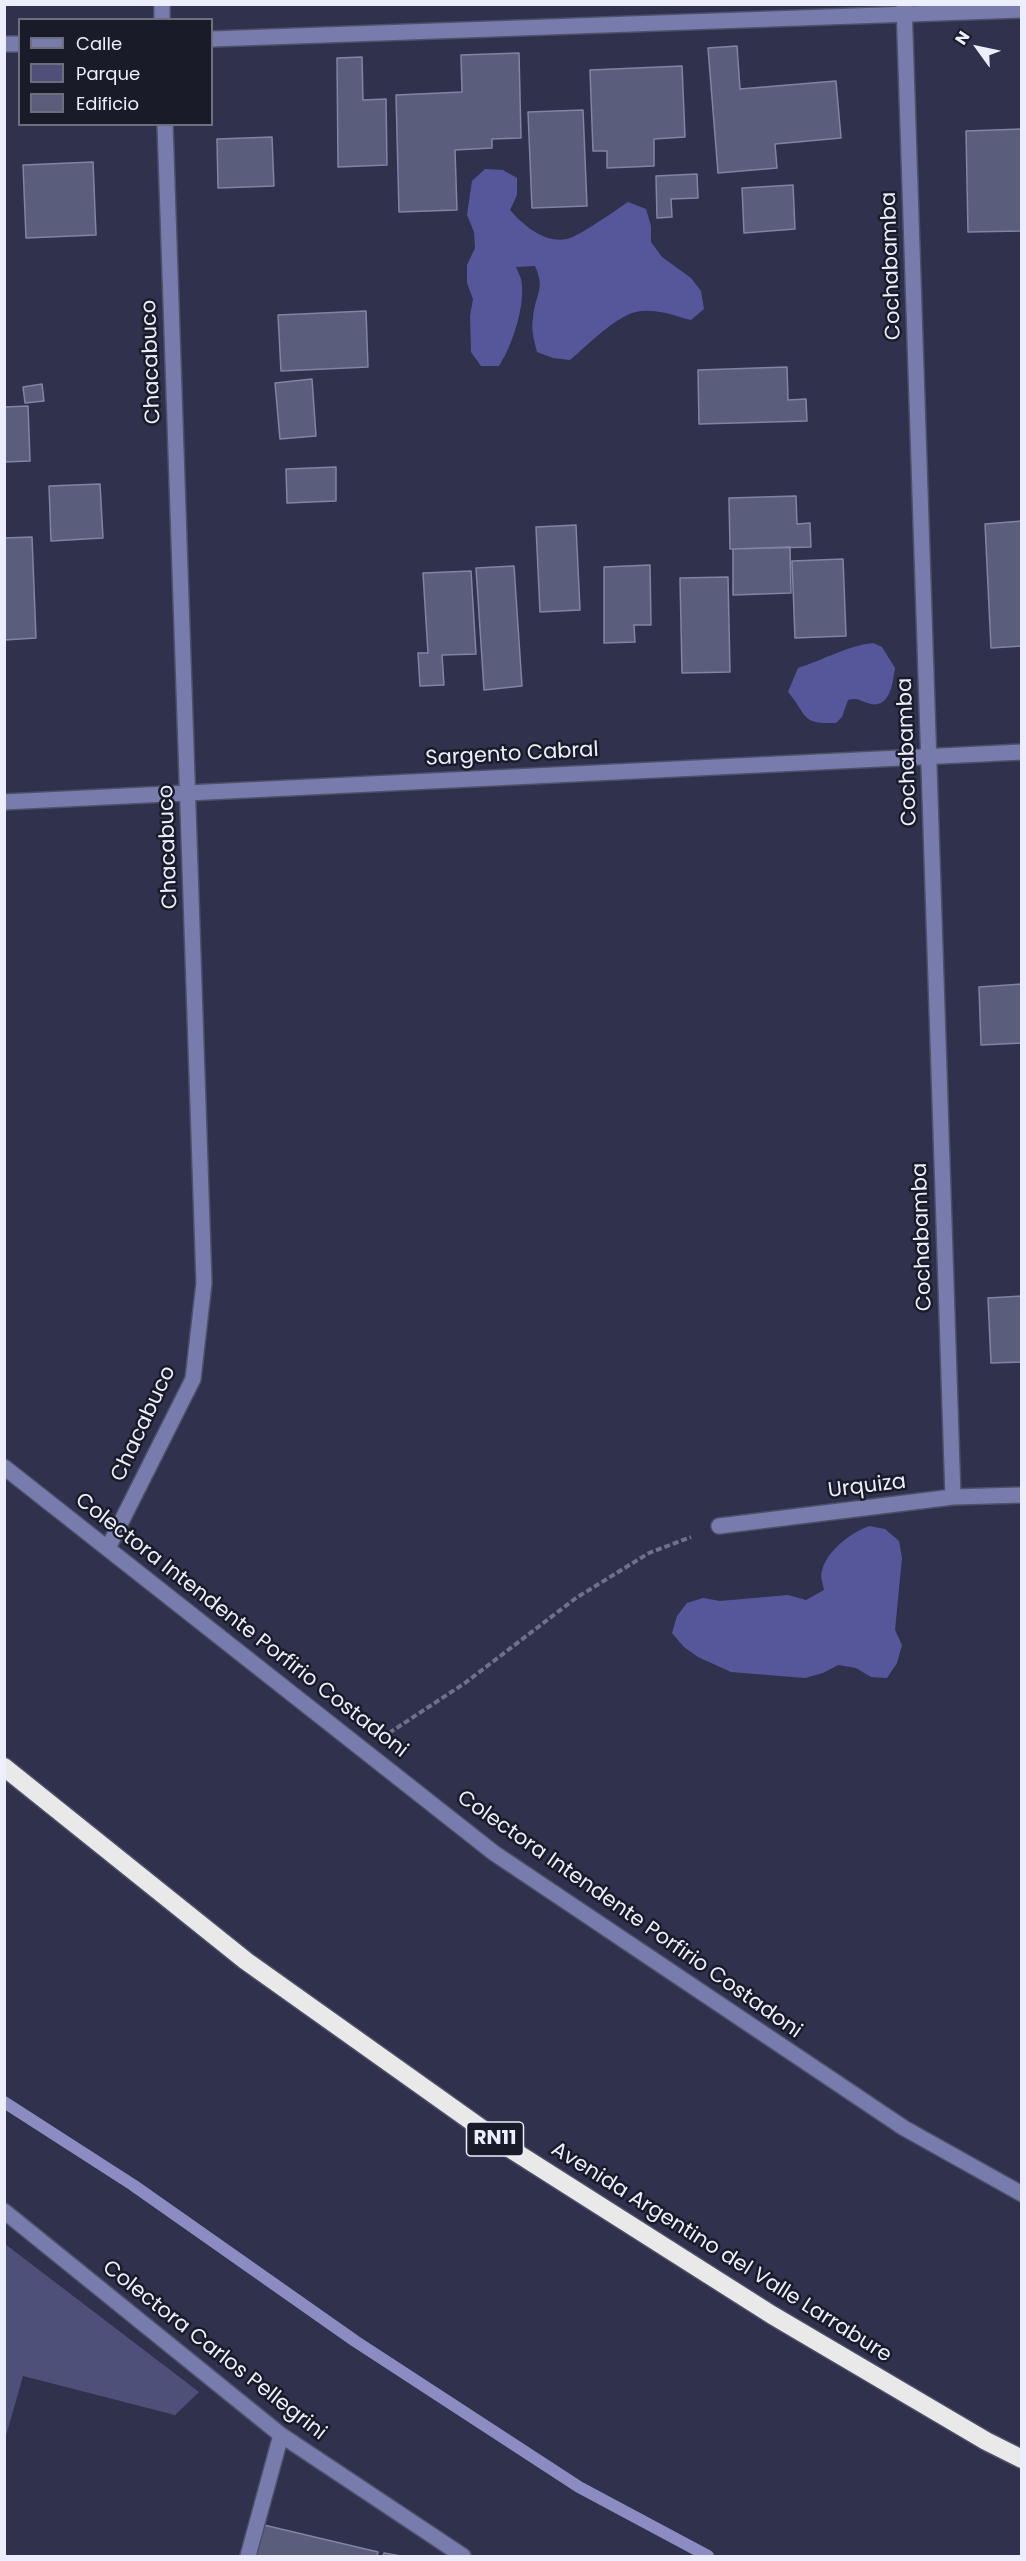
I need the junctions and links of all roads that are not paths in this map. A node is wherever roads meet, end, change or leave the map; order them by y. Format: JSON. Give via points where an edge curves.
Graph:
{"nodes":[{"id":1,"x":904,"y":9,"type":"edge"},
{"id":2,"x":1022,"y":10,"type":"edge"},
{"id":3,"x":213,"y":39,"type":"edge"},
{"id":4,"x":165,"y":126,"type":"edge"},
{"id":5,"x":1022,"y":752,"type":"edge"},
{"id":6,"x":929,"y":755,"type":"junction"},
{"id":7,"x":188,"y":792,"type":"junction"},
{"id":8,"x":4,"y":802,"type":"edge"},
{"id":9,"x":4,"y":1467,"type":"edge"},
{"id":10,"x":1022,"y":1495,"type":"edge"},
{"id":11,"x":953,"y":1497,"type":"junction"},
{"id":12,"x":719,"y":1526,"type":"road end"},
{"id":13,"x":108,"y":1548,"type":"junction"},
{"id":14,"x":4,"y":1767,"type":"edge"},
{"id":15,"x":1022,"y":2194,"type":"edge"},
{"id":16,"x":4,"y":2211,"type":"edge"},
{"id":17,"x":280,"y":2435,"type":"junction"},
{"id":18,"x":1022,"y":2459,"type":"edge"},
{"id":19,"x":248,"y":2556,"type":"edge"},
{"id":20,"x":463,"y":2556,"type":"edge"}],
"edges":[{"from":1,"to":2,"type":"street"},
{"from":1,"to":3,"type":"street"},
{"from":1,"to":6,"type":"street","name":"Cochabamba"},
{"from":4,"to":7,"type":"street","name":"Chacabuco"},
{"from":5,"to":6,"type":"street","name":"Sargento Cabral"},
{"from":6,"to":7,"type":"street","name":"Sargento Cabral"},
{"from":6,"to":11,"type":"street","name":"Cochabamba"},
{"from":7,"to":8,"type":"street","name":"Sargento Cabral"},
{"from":7,"to":13,"type":"street","name":"Chacabuco","via":[[204,1283],[193,1379]]},
{"from":9,"to":13,"type":"street","name":"Colectora Intendente Porfirio Costadoni"},
{"from":10,"to":11,"type":"street","name":"Urquiza"},
{"from":11,"to":12,"type":"street","name":"Urquiza"},
{"from":13,"to":15,"type":"street","name":"Colectora Intendente Porfirio Costadoni","via":[[504,1859],[904,2128]]},
{"from":14,"to":18,"type":"highway","name":"Avenida Argentino del Valle Larrabure","number":"RN11","via":[[246,1961],[509,2148],[772,2315]]},
{"from":16,"to":17,"type":"street","name":"Colectora Carlos Pellegrini"},
{"from":17,"to":19,"type":"street"},
{"from":17,"to":20,"type":"street","name":"Colectora Carlos Pellegrini"}]}
